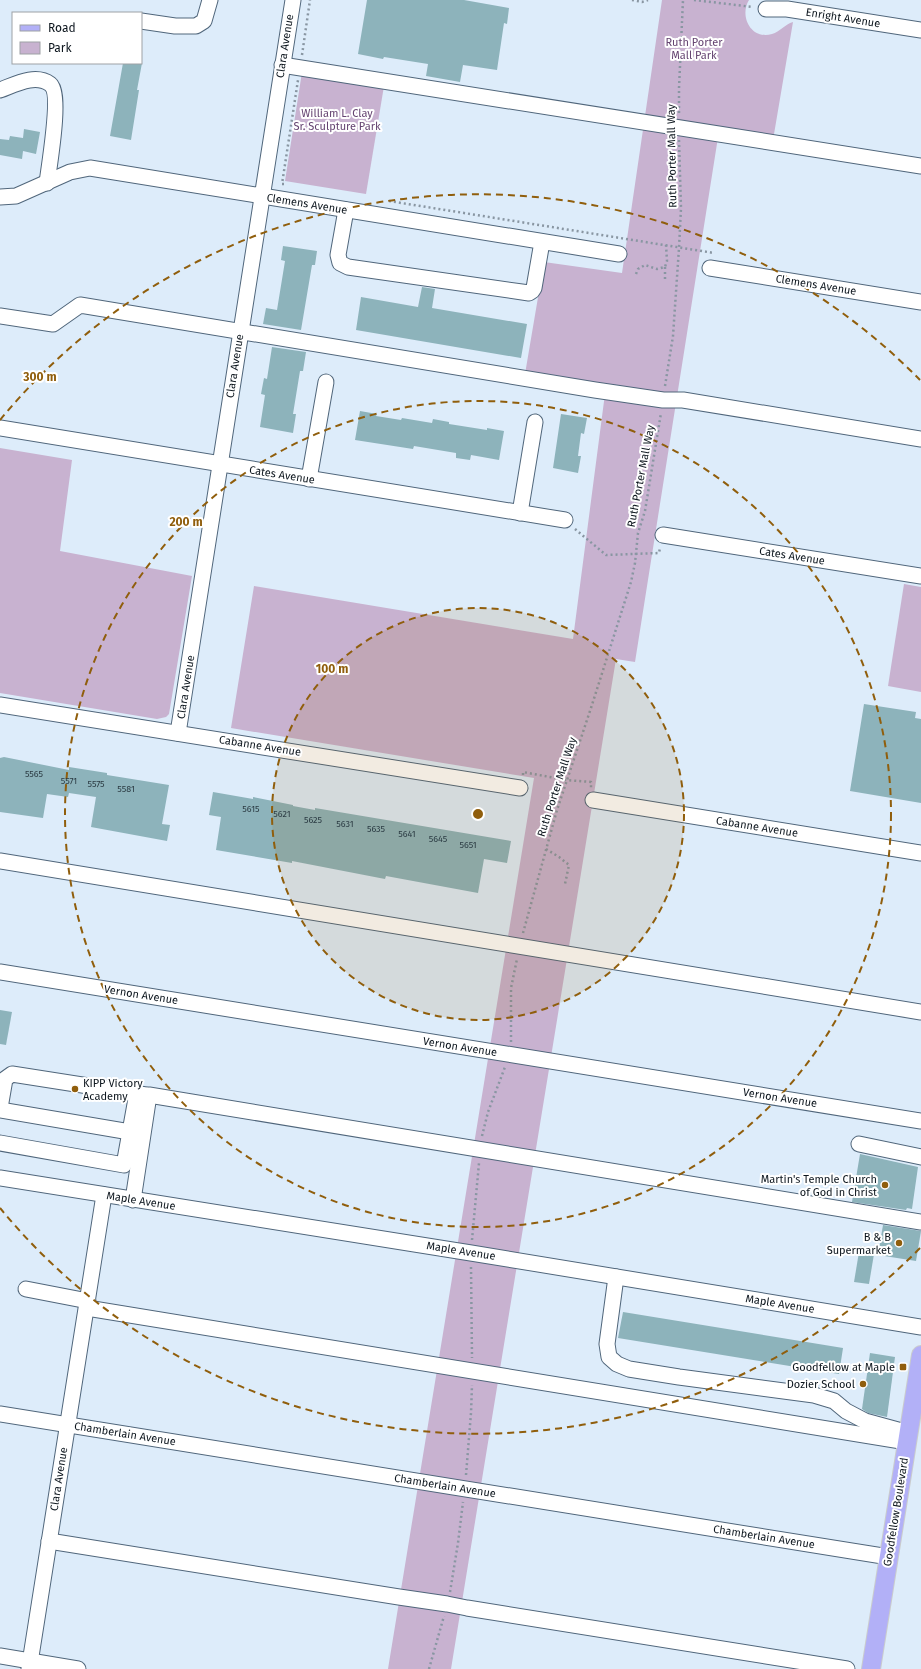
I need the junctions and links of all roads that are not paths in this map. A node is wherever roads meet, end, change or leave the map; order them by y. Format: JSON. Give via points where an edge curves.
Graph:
{"nodes":[{"id":1,"x":210,"y":0,"type":"edge"},
{"id":2,"x":293,"y":0,"type":"edge"},
{"id":3,"x":797,"y":5,"type":"edge"},
{"id":4,"x":766,"y":9,"type":"road end"},
{"id":5,"x":142,"y":20,"type":"edge"},
{"id":6,"x":921,"y":30,"type":"edge"},
{"id":7,"x":282,"y":65,"type":"junction"},
{"id":8,"x":0,"y":90,"type":"edge"},
{"id":9,"x":921,"y":166,"type":"edge"},
{"id":10,"x":48,"y":183,"type":"junction"},
{"id":11,"x":261,"y":196,"type":"junction"},
{"id":12,"x":0,"y":197,"type":"edge"},
{"id":13,"x":346,"y":210,"type":"junction"},
{"id":14,"x":542,"y":242,"type":"junction"},
{"id":15,"x":619,"y":254,"type":"dead end"},
{"id":16,"x":710,"y":268,"type":"dead end"},
{"id":17,"x":921,"y":302,"type":"edge"},
{"id":18,"x":0,"y":316,"type":"edge"},
{"id":19,"x":241,"y":331,"type":"junction"},
{"id":20,"x":326,"y":382,"type":"dead end"},
{"id":21,"x":536,"y":422,"type":"dead end"},
{"id":22,"x":0,"y":428,"type":"edge"},
{"id":23,"x":921,"y":439,"type":"edge"},
{"id":24,"x":219,"y":465,"type":"junction"},
{"id":25,"x":309,"y":479,"type":"junction"},
{"id":26,"x":520,"y":513,"type":"junction"},
{"id":27,"x":565,"y":520,"type":"road end"},
{"id":28,"x":663,"y":536,"type":"road end"},
{"id":29,"x":921,"y":576,"type":"edge"},
{"id":30,"x":0,"y":704,"type":"edge"},
{"id":31,"x":178,"y":733,"type":"junction"},
{"id":32,"x":520,"y":788,"type":"road end"},
{"id":33,"x":593,"y":800,"type":"road end"},
{"id":34,"x":921,"y":853,"type":"edge"},
{"id":35,"x":0,"y":861,"type":"edge"},
{"id":36,"x":0,"y":972,"type":"edge"},
{"id":37,"x":921,"y":1012,"type":"edge"},
{"id":38,"x":143,"y":1094,"type":"junction"},
{"id":39,"x":0,"y":1109,"type":"edge"},
{"id":40,"x":921,"y":1121,"type":"edge"},
{"id":41,"x":130,"y":1132,"type":"junction"},
{"id":42,"x":0,"y":1143,"type":"edge"},
{"id":43,"x":859,"y":1144,"type":"dead end"},
{"id":44,"x":921,"y":1157,"type":"edge"},
{"id":45,"x":0,"y":1178,"type":"edge"},
{"id":46,"x":104,"y":1195,"type":"junction"},
{"id":47,"x":133,"y":1200,"type":"junction"},
{"id":48,"x":921,"y":1222,"type":"edge"},
{"id":49,"x":616,"y":1277,"type":"junction"},
{"id":50,"x":26,"y":1289,"type":"dead end"},
{"id":51,"x":87,"y":1305,"type":"junction"},
{"id":52,"x":921,"y":1327,"type":"edge"},
{"id":53,"x":921,"y":1355,"type":"edge"},
{"id":54,"x":0,"y":1414,"type":"edge"},
{"id":55,"x":68,"y":1425,"type":"junction"},
{"id":56,"x":908,"y":1437,"type":"junction"},
{"id":57,"x":49,"y":1541,"type":"junction"},
{"id":58,"x":889,"y":1557,"type":"junction"},
{"id":59,"x":0,"y":1656,"type":"edge"},
{"id":60,"x":29,"y":1665,"type":"edge"},
{"id":61,"x":78,"y":1669,"type":"edge"},
{"id":62,"x":846,"y":1669,"type":"edge"},
{"id":63,"x":871,"y":1669,"type":"edge"}],
"edges":[{"from":1,"to":5,"type":"street","via":[[204,21],[196,26],[175,26]]},
{"from":2,"to":7,"type":"street","name":"Clara Avenue"},
{"from":3,"to":4,"type":"street","name":"Enright Avenue"},
{"from":3,"to":6,"type":"street","name":"Enright Avenue"},
{"from":7,"to":9,"type":"street"},
{"from":7,"to":11,"type":"street","name":"Clara Avenue"},
{"from":8,"to":10,"type":"street","via":[[31,80],[41,80],[54,89],[56,105]]},
{"from":10,"to":11,"type":"street","name":"Clemens Avenue","via":[[70,172],[90,168]]},
{"from":10,"to":12,"type":"street","name":"Clemens Avenue","via":[[16,196]]},
{"from":11,"to":13,"type":"street","name":"Clemens Avenue"},
{"from":11,"to":19,"type":"street","name":"Clara Avenue"},
{"from":13,"to":14,"type":"street","name":"Clemens Avenue"},
{"from":13,"to":14,"type":"street","via":[[338,255],[340,263],[348,267],[529,293],[534,288]]},
{"from":14,"to":15,"type":"street","name":"Clemens Avenue"},
{"from":16,"to":17,"type":"street","name":"Clemens Avenue"},
{"from":18,"to":19,"type":"street","via":[[53,324],[80,305]]},
{"from":19,"to":23,"type":"street"},
{"from":19,"to":24,"type":"street","name":"Clara Avenue"},
{"from":20,"to":25,"type":"street"},
{"from":21,"to":26,"type":"street"},
{"from":22,"to":24,"type":"street","name":"Cates Avenue"},
{"from":24,"to":25,"type":"street","name":"Cates Avenue"},
{"from":24,"to":31,"type":"street","name":"Clara Avenue"},
{"from":25,"to":26,"type":"street","name":"Cates Avenue"},
{"from":26,"to":27,"type":"street","name":"Cates Avenue"},
{"from":28,"to":29,"type":"street","name":"Cates Avenue"},
{"from":30,"to":31,"type":"street","name":"Cabanne Avenue"},
{"from":31,"to":32,"type":"street","name":"Cabanne Avenue"},
{"from":33,"to":34,"type":"street","name":"Cabanne Avenue"},
{"from":35,"to":37,"type":"street"},
{"from":36,"to":40,"type":"street","name":"Vernon Avenue"},
{"from":38,"to":39,"type":"street","via":[[12,1074],[5,1079]]},
{"from":38,"to":41,"type":"street"},
{"from":38,"to":47,"type":"street"},
{"from":38,"to":48,"type":"street"},
{"from":39,"to":41,"type":"street"},
{"from":41,"to":42,"type":"street","via":[[124,1165]]},
{"from":43,"to":44,"type":"street"},
{"from":45,"to":46,"type":"street","name":"Maple Avenue"},
{"from":46,"to":47,"type":"street","name":"Maple Avenue"},
{"from":46,"to":51,"type":"street","name":"Clara Avenue"},
{"from":47,"to":49,"type":"street","name":"Maple Avenue"},
{"from":49,"to":52,"type":"street","name":"Maple Avenue"},
{"from":49,"to":56,"type":"street","via":[[607,1344],[609,1357],[617,1364],[629,1369],[679,1378],[814,1395],[834,1401],[865,1421]]},
{"from":50,"to":51,"type":"street"},
{"from":51,"to":55,"type":"street","name":"Clara Avenue"},
{"from":51,"to":56,"type":"street"},
{"from":53,"to":56,"type":"main road","name":"Goodfellow Boulevard"},
{"from":54,"to":55,"type":"street","name":"Chamberlain Avenue"},
{"from":55,"to":57,"type":"street","name":"Clara Avenue"},
{"from":55,"to":58,"type":"street","name":"Chamberlain Avenue"},
{"from":56,"to":58,"type":"main road","name":"Goodfellow Boulevard"},
{"from":57,"to":60,"type":"street","name":"Clara Avenue"},
{"from":57,"to":62,"type":"street"},
{"from":58,"to":63,"type":"main road","name":"Goodfellow Boulevard"},
{"from":59,"to":60,"type":"street"},
{"from":60,"to":61,"type":"street"}]}
